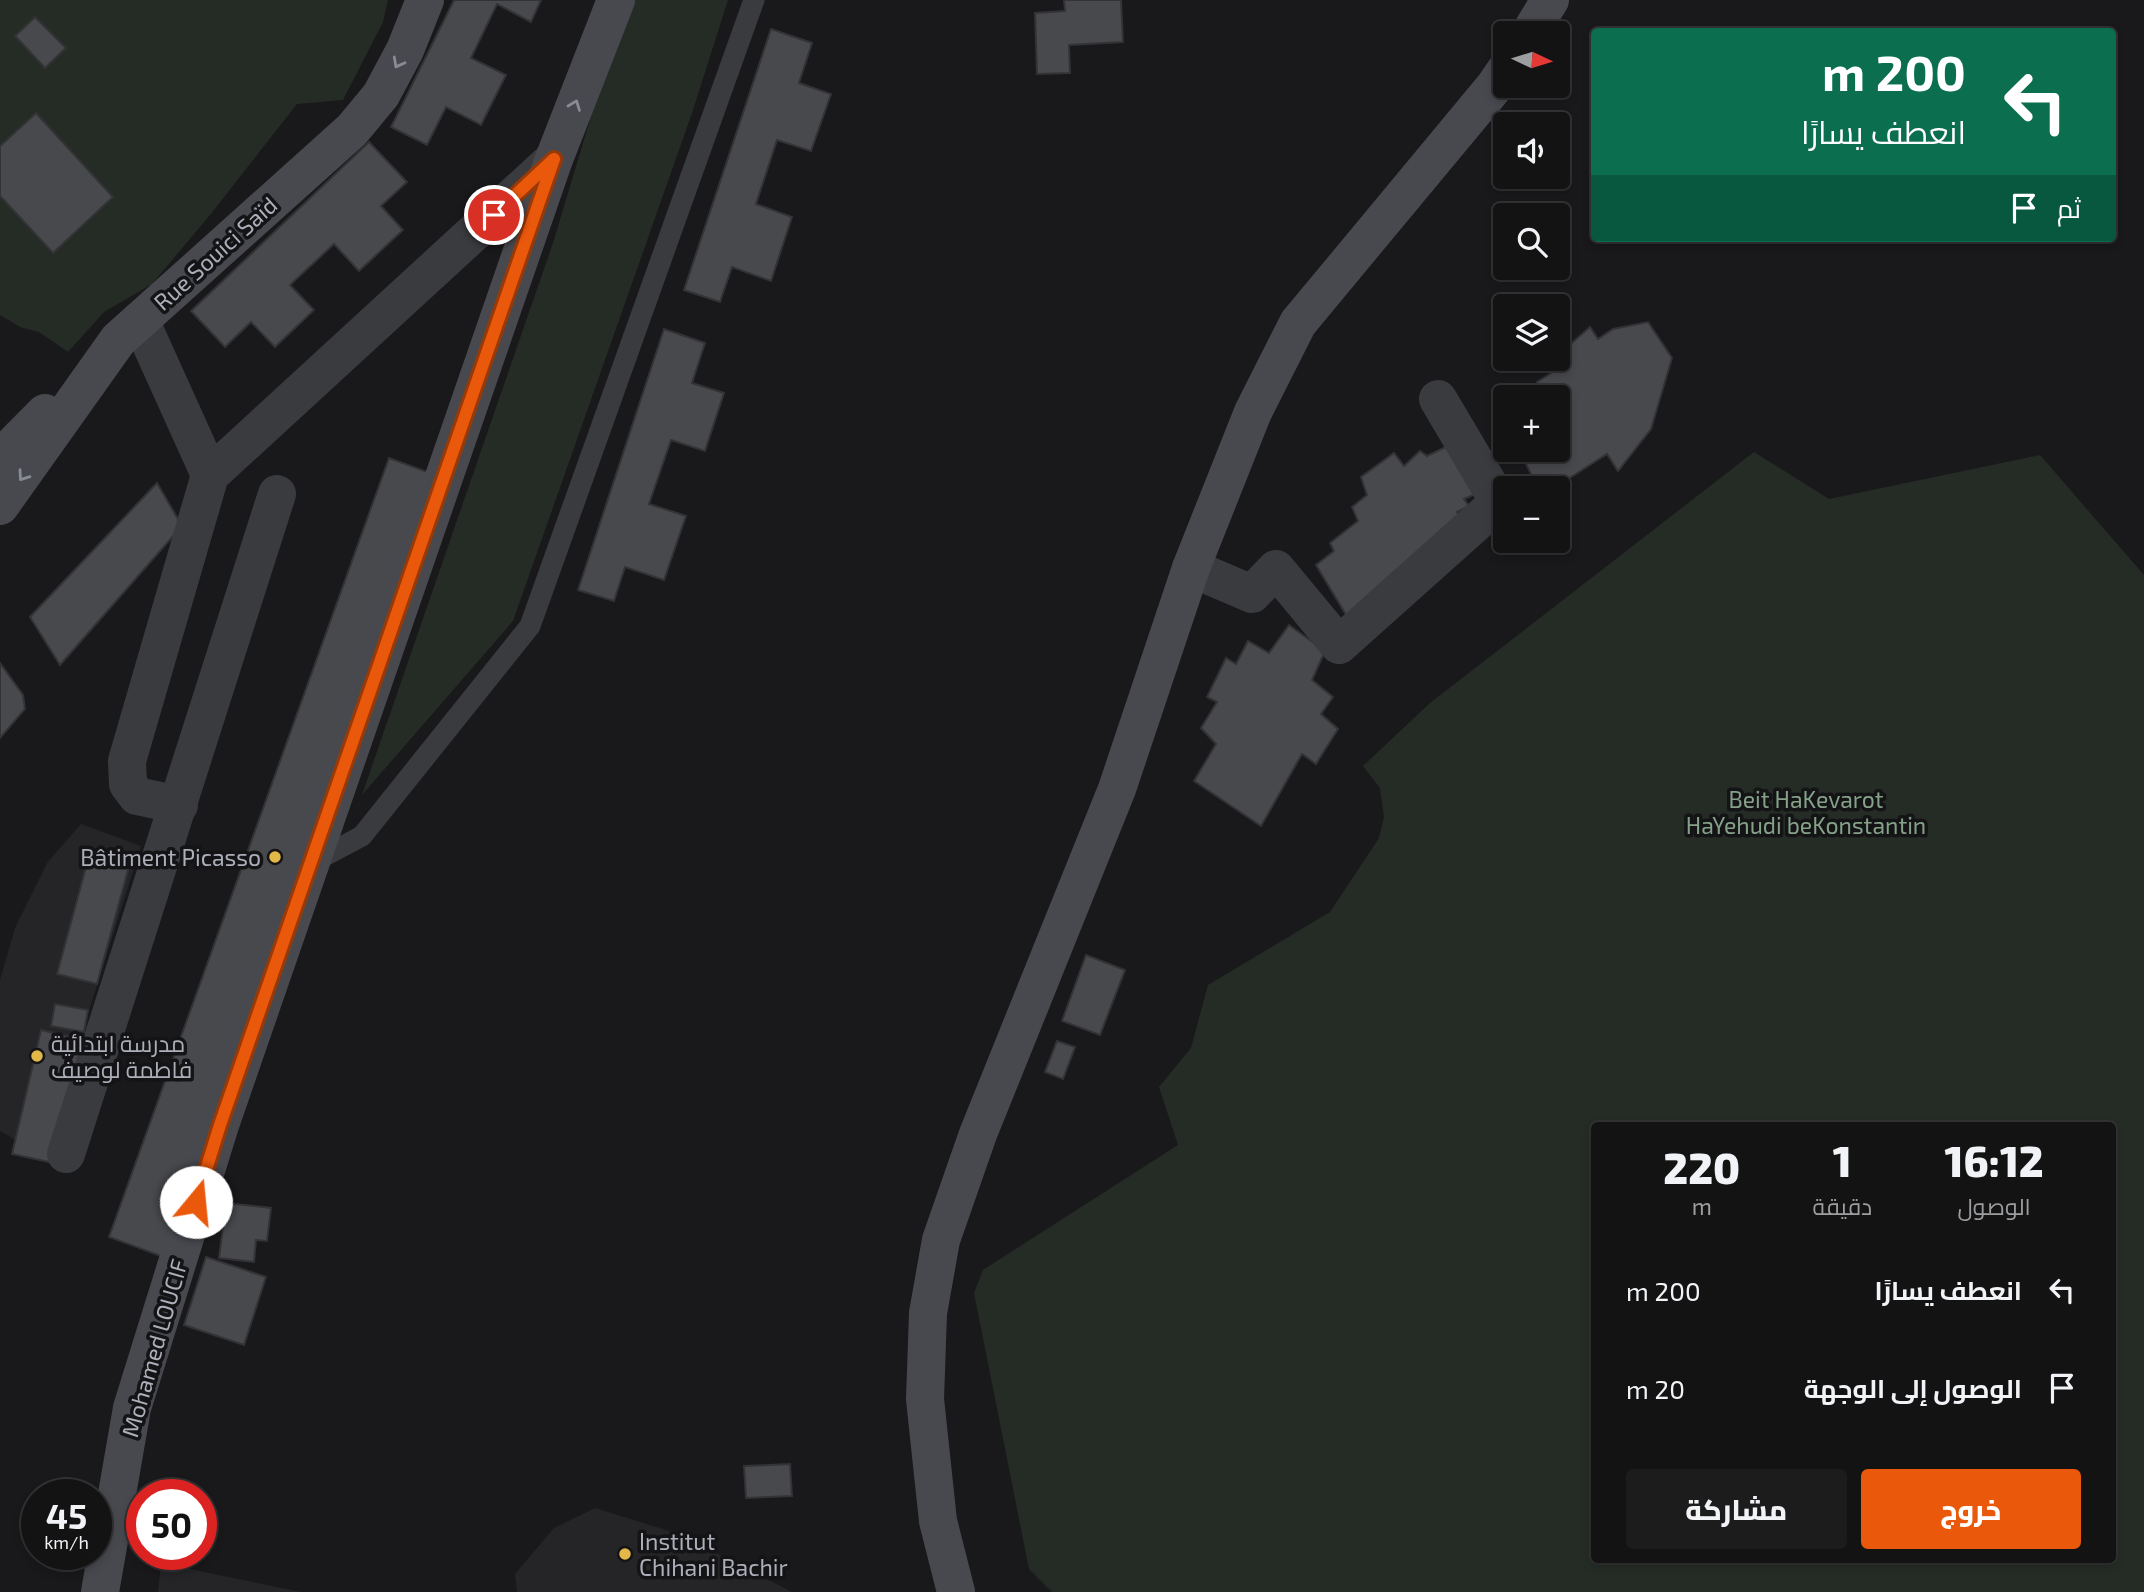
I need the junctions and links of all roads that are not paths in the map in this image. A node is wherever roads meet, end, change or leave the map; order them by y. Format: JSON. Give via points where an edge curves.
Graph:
{"nodes":[{"id":1,"x":425,"y":0,"type":"edge"},
{"id":2,"x":617,"y":0,"type":"edge"},
{"id":3,"x":754,"y":0,"type":"edge"},
{"id":4,"x":1550,"y":0,"type":"edge"},
{"id":5,"x":1537,"y":21,"type":"edge"},
{"id":6,"x":1493,"y":88,"type":"edge"},
{"id":7,"x":554,"y":159,"type":"junction"},
{"id":8,"x":129,"y":330,"type":"junction"},
{"id":9,"x":1438,"y":399,"type":"dead end"},
{"id":10,"x":0,"y":458,"type":"edge"},
{"id":11,"x":210,"y":475,"type":"junction"},
{"id":12,"x":277,"y":494,"type":"dead end"},
{"id":13,"x":0,"y":506,"type":"edge"},
{"id":14,"x":1191,"y":568,"type":"junction"},
{"id":15,"x":179,"y":805,"type":"junction"},
{"id":16,"x":311,"y":863,"type":"junction"},
{"id":17,"x":66,"y":1154,"type":"dead end"},
{"id":18,"x":100,"y":1592,"type":"edge"},
{"id":19,"x":956,"y":1592,"type":"edge"}],
"edges":[{"from":1,"to":8,"type":"main road","name":"Rue Souici Saïd","one_way":true,"via":[[381,95],[352,130]]},
{"from":7,"to":2,"type":"main road","name":"Mohamed LOUCIF","one_way":true},
{"from":3,"to":16,"type":"lane","via":[[530,626],[362,836]]},
{"from":4,"to":5,"type":"main road"},
{"from":6,"to":14,"type":"main road","via":[[1298,323],[1253,412]]},
{"from":7,"to":11,"type":"street"},
{"from":7,"to":16,"type":"main road","name":"Mohamed LOUCIF"},
{"from":8,"to":10,"type":"main road"},
{"from":8,"to":11,"type":"street"},
{"from":8,"to":13,"type":"main road","name":"Rue Souici Saïd","one_way":true},
{"from":9,"to":14,"type":"street","via":[[1499,502],[1339,645],[1276,569],[1251,594]]},
{"from":11,"to":15,"type":"street","via":[[127,761],[128,784],[137,796]]},
{"from":12,"to":15,"type":"street"},
{"from":14,"to":19,"type":"main road","via":[[1117,789],[978,1134],[941,1240],[928,1313],[925,1399],[937,1521]]},
{"from":15,"to":17,"type":"street"},
{"from":16,"to":18,"type":"main road","name":"Mohamed LOUCIF","via":[[220,1125],[132,1408]]}]}
